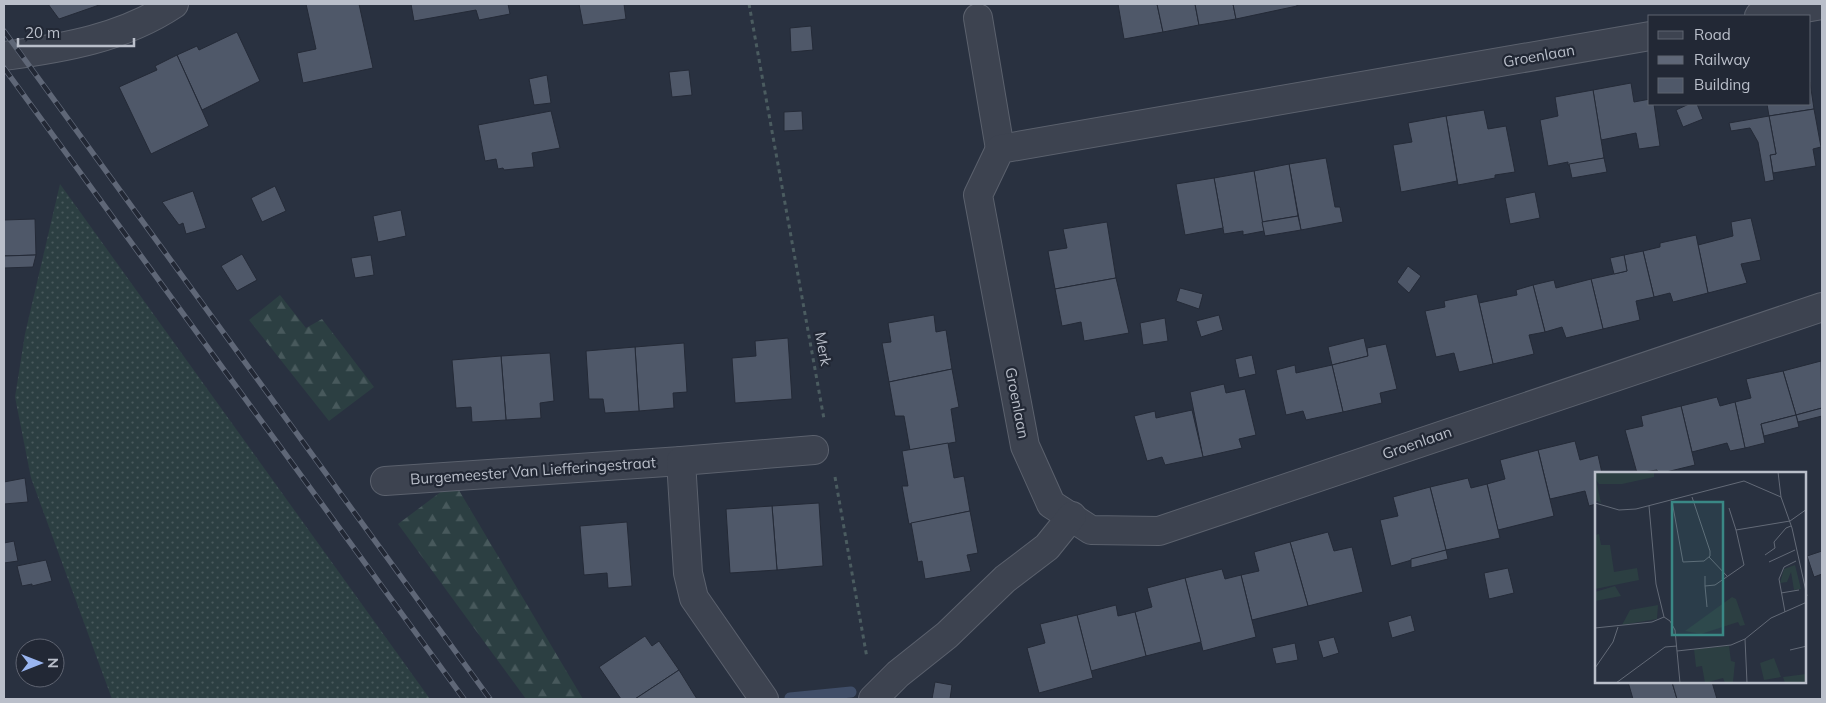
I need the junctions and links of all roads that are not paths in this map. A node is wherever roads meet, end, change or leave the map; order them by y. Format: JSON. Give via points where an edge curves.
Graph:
{"nodes":[{"id":1,"x":174,"y":4,"type":"edge"},
{"id":2,"x":1822,"y":5,"type":"edge"},
{"id":3,"x":1766,"y":15,"type":"edge"},
{"id":4,"x":978,"y":18,"type":"dead end"},
{"id":5,"x":1648,"y":36,"type":"edge"},
{"id":6,"x":4,"y":56,"type":"edge"},
{"id":7,"x":1000,"y":149,"type":"junction"},
{"id":8,"x":1822,"y":307,"type":"edge"},
{"id":9,"x":824,"y":448,"type":"road end"},
{"id":10,"x":681,"y":461,"type":"junction"},
{"id":11,"x":386,"y":481,"type":"dead end"},
{"id":12,"x":1072,"y":516,"type":"junction"},
{"id":13,"x":764,"y":699,"type":"edge"},
{"id":14,"x":874,"y":699,"type":"edge"}],
"edges":[{"from":1,"to":6,"type":"street","via":[[119,32],[72,47]]},
{"from":2,"to":3,"type":"street"},
{"from":4,"to":7,"type":"street"},
{"from":5,"to":7,"type":"street","name":"Groenlaan"},
{"from":7,"to":12,"type":"street","name":"Groenlaan","via":[[978,195],[1025,446],[1051,504]]},
{"from":8,"to":12,"type":"street","name":"Groenlaan","via":[[1159,531],[1091,530]]},
{"from":9,"to":10,"type":"street","name":"Burgemeester Van Liefferingestraat"},
{"from":10,"to":11,"type":"street","name":"Burgemeester Van Liefferingestraat"},
{"from":10,"to":13,"type":"street","via":[[688,573],[694,598]]},
{"from":12,"to":14,"type":"street","via":[[1047,547],[1006,579]]}]}
